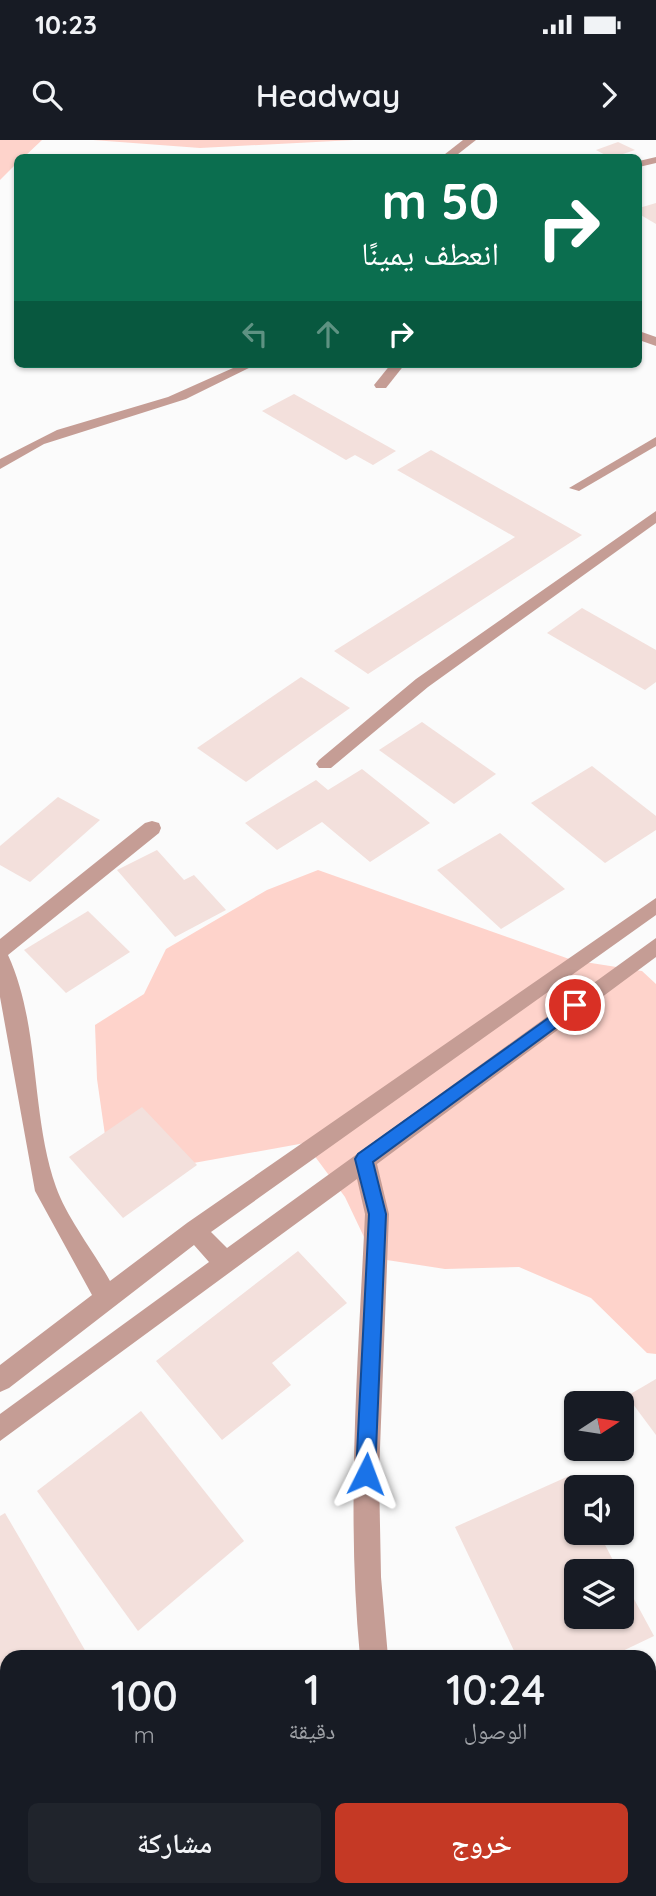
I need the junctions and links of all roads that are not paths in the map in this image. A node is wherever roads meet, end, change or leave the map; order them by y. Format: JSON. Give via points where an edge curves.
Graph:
{"nodes":[{"id":1,"x":470,"y":140,"type":"edge"},
{"id":2,"x":451,"y":154,"type":"edge"},
{"id":3,"x":242,"y":368,"type":"edge"},
{"id":4,"x":395,"y":368,"type":"edge"},
{"id":5,"x":381,"y":385,"type":"dead end"},
{"id":6,"x":656,"y":441,"type":"edge"},
{"id":7,"x":0,"y":466,"type":"edge"},
{"id":8,"x":575,"y":488,"type":"dead end"},
{"id":9,"x":656,"y":516,"type":"edge"},
{"id":10,"x":325,"y":764,"type":"dead end"},
{"id":11,"x":152,"y":828,"type":"dead end"},
{"id":12,"x":656,"y":905,"type":"edge"},
{"id":13,"x":656,"y":946,"type":"edge"},
{"id":14,"x":0,"y":950,"type":"edge"},
{"id":15,"x":0,"y":958,"type":"edge"},
{"id":16,"x":364,"y":1159,"type":"junction"},
{"id":17,"x":195,"y":1230,"type":"junction"},
{"id":18,"x":225,"y":1263,"type":"junction"},
{"id":19,"x":107,"y":1298,"type":"junction"},
{"id":20,"x":0,"y":1380,"type":"edge"},
{"id":21,"x":0,"y":1429,"type":"edge"},
{"id":22,"x":373,"y":1650,"type":"edge"}],
"edges":[{"from":1,"to":2,"type":"street"},
{"from":3,"to":7,"type":"lane","via":[[173,400],[87,422],[17,452]]},
{"from":4,"to":5,"type":"street"},
{"from":6,"to":8,"type":"lane"},
{"from":9,"to":10,"type":"street","via":[[422,683]]},
{"from":11,"to":14,"type":"street"},
{"from":12,"to":17,"type":"street"},
{"from":13,"to":16,"type":"street"},
{"from":15,"to":19,"type":"street","via":[[17,1022],[46,1191]]},
{"from":16,"to":18,"type":"street"},
{"from":16,"to":22,"type":"street","via":[[377,1214],[366,1474]]},
{"from":17,"to":18,"type":"street"},
{"from":17,"to":19,"type":"street"},
{"from":18,"to":21,"type":"street"},
{"from":19,"to":20,"type":"street"}]}
